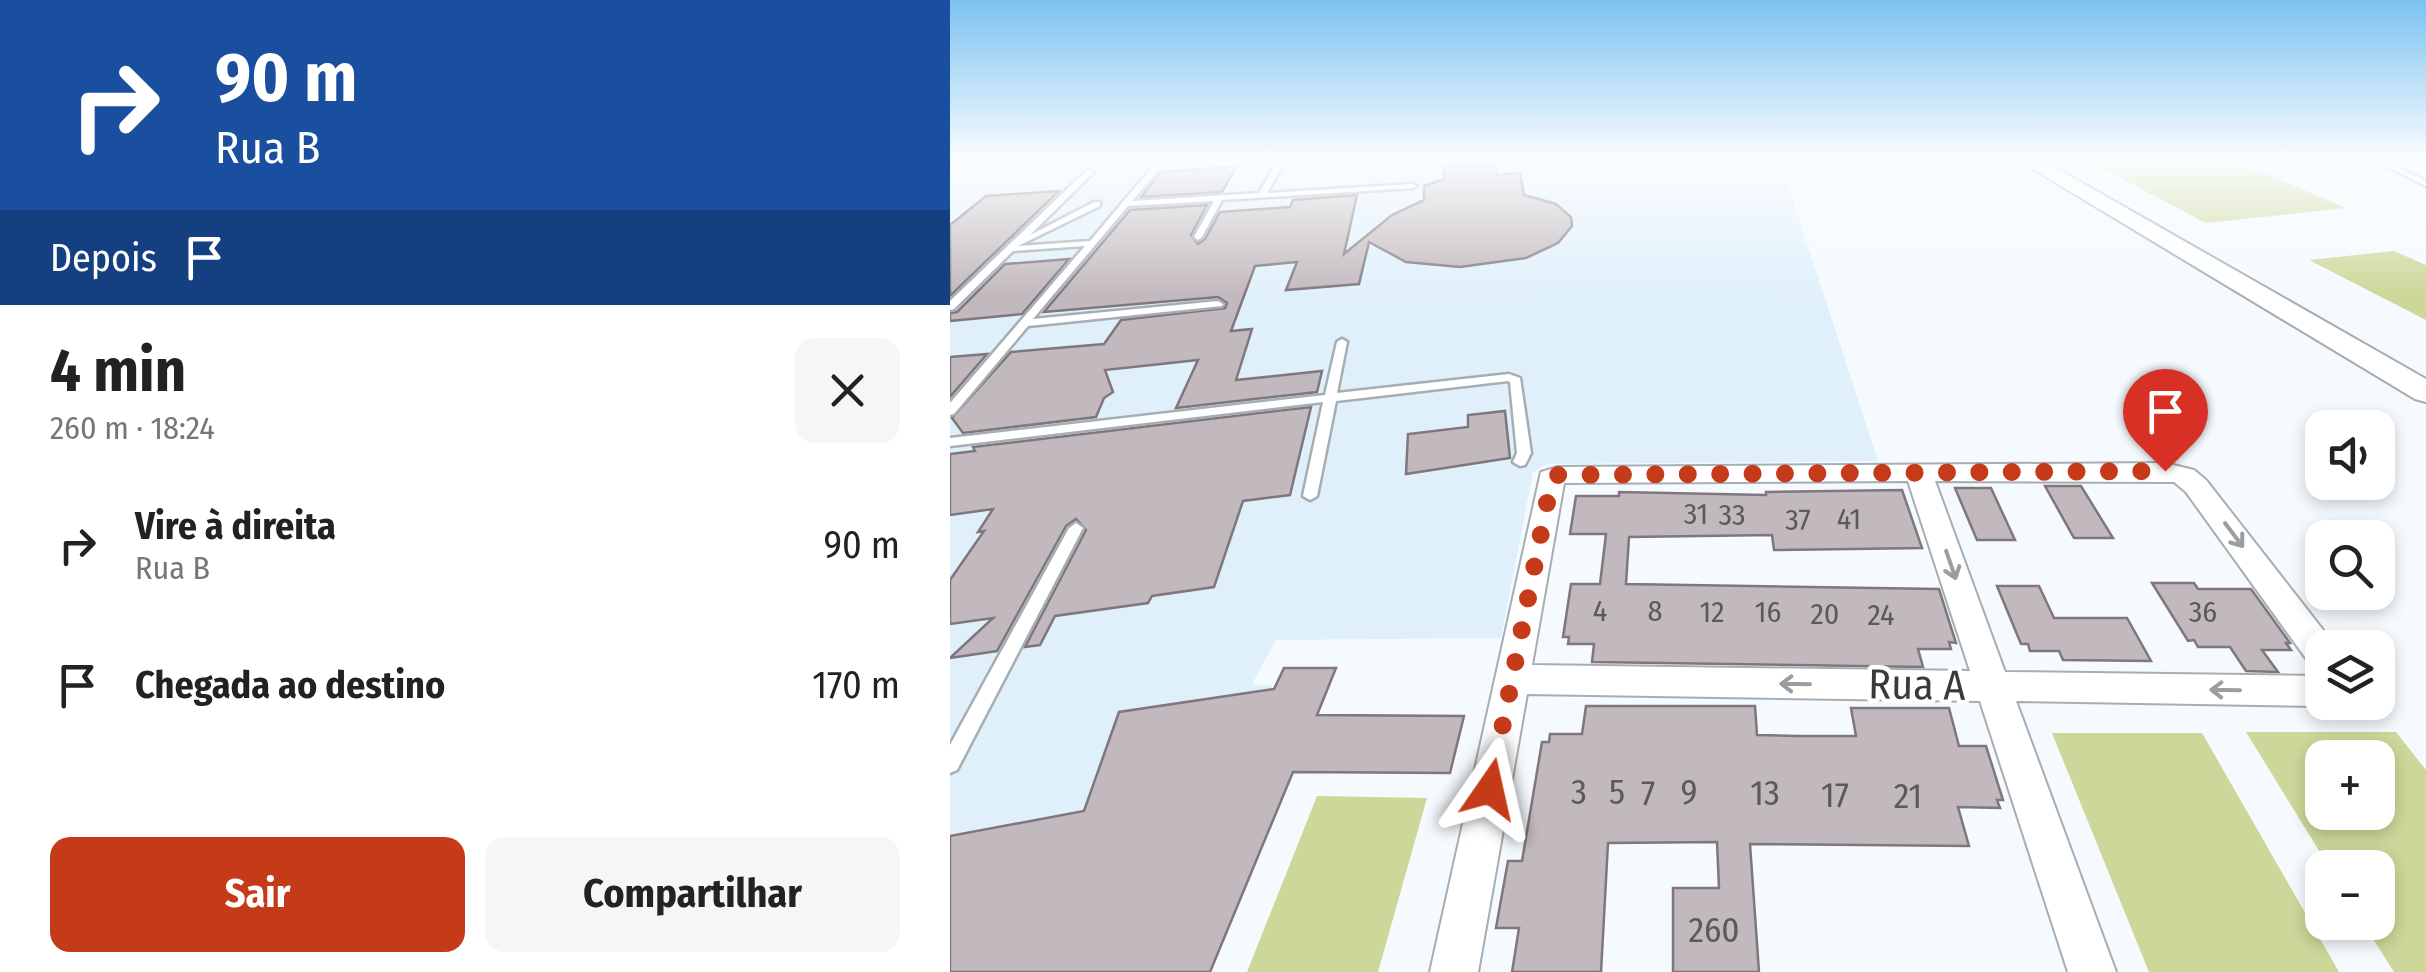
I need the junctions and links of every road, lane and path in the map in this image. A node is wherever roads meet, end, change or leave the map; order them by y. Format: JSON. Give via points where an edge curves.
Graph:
{"nodes":[{"id":1,"x":1055,"y":205,"type":"edge"},
{"id":2,"x":1094,"y":205,"type":"edge"},
{"id":3,"x":1124,"y":205,"type":"edge"},
{"id":4,"x":1215,"y":205,"type":"edge"},
{"id":5,"x":2105,"y":205,"type":"edge"},
{"id":6,"x":1198,"y":238,"type":"dead end"},
{"id":7,"x":1092,"y":243,"type":"junction"},
{"id":8,"x":1011,"y":248,"type":"junction"},
{"id":9,"x":1218,"y":304,"type":"dead end"},
{"id":10,"x":950,"y":307,"type":"edge"},
{"id":11,"x":1025,"y":322,"type":"junction"},
{"id":12,"x":1342,"y":342,"type":"dead end"},
{"id":13,"x":2426,"y":392,"type":"edge"},
{"id":14,"x":1328,"y":398,"type":"junction"},
{"id":15,"x":950,"y":411,"type":"edge"},
{"id":16,"x":950,"y":442,"type":"edge"},
{"id":17,"x":1520,"y":462,"type":"dead end"},
{"id":18,"x":1920,"y":473,"type":"junction"},
{"id":19,"x":1310,"y":496,"type":"dead end"},
{"id":20,"x":1076,"y":528,"type":"dead end"},
{"id":21,"x":2305,"y":631,"type":"edge"},
{"id":22,"x":1512,"y":680,"type":"junction"},
{"id":23,"x":1994,"y":686,"type":"junction"},
{"id":24,"x":2305,"y":691,"type":"edge"},
{"id":25,"x":950,"y":764,"type":"edge"},
{"id":26,"x":1454,"y":972,"type":"edge"},
{"id":27,"x":2092,"y":972,"type":"edge"}],
"edges":[{"from":1,"to":8,"type":"lane"},
{"from":2,"to":8,"type":"lane"},
{"from":3,"to":7,"type":"lane"},
{"from":4,"to":6,"type":"lane"},
{"from":5,"to":13,"type":"main road"},
{"from":7,"to":8,"type":"lane"},
{"from":7,"to":11,"type":"lane"},
{"from":8,"to":10,"type":"lane"},
{"from":9,"to":11,"type":"lane"},
{"from":11,"to":15,"type":"lane"},
{"from":12,"to":14,"type":"lane"},
{"from":14,"to":16,"type":"lane"},
{"from":14,"to":17,"type":"lane","via":[[1513,378]]},
{"from":14,"to":19,"type":"lane"},
{"from":18,"to":21,"type":"street","one_way":true,"via":[[2184,476]]},
{"from":18,"to":22,"type":"street","via":[[1552,478]]},
{"from":18,"to":23,"type":"street","one_way":true},
{"from":20,"to":25,"type":"lane"},
{"from":23,"to":22,"type":"street","name":"Rua A","one_way":true},
{"from":22,"to":26,"type":"street"},
{"from":24,"to":23,"type":"street","name":"Rua A","one_way":true},
{"from":23,"to":27,"type":"street"}]}
